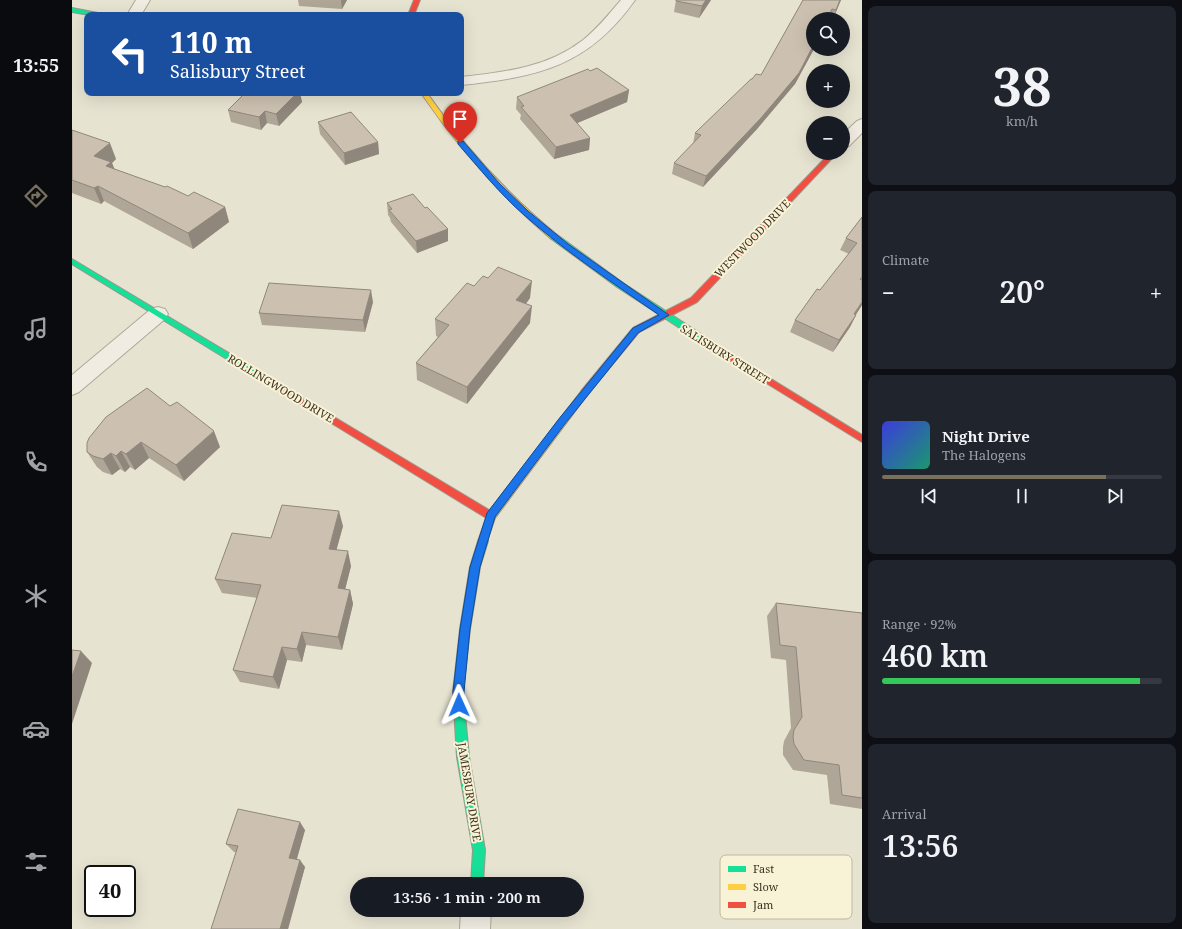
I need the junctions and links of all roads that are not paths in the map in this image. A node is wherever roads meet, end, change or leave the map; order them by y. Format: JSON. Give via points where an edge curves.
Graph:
{"nodes":[{"id":1,"x":143,"y":0,"type":"edge"},
{"id":2,"x":417,"y":0,"type":"edge"},
{"id":3,"x":628,"y":0,"type":"edge"},
{"id":4,"x":72,"y":10,"type":"edge"},
{"id":5,"x":84,"y":12,"type":"edge"},
{"id":6,"x":136,"y":12,"type":"edge"},
{"id":7,"x":412,"y":12,"type":"edge"},
{"id":8,"x":464,"y":81,"type":"edge"},
{"id":9,"x":426,"y":96,"type":"edge"},
{"id":10,"x":862,"y":123,"type":"edge"},
{"id":11,"x":850,"y":136,"type":"edge"},
{"id":12,"x":827,"y":160,"type":"edge"},
{"id":13,"x":72,"y":261,"type":"edge"},
{"id":14,"x":158,"y":314,"type":"junction"},
{"id":15,"x":665,"y":315,"type":"junction"},
{"id":16,"x":72,"y":387,"type":"edge"},
{"id":17,"x":862,"y":439,"type":"edge"},
{"id":18,"x":490,"y":516,"type":"junction"},
{"id":19,"x":477,"y":877,"type":"edge"},
{"id":20,"x":476,"y":917,"type":"edge"},
{"id":21,"x":475,"y":929,"type":"edge"}],
"edges":[{"from":1,"to":6,"type":"street"},
{"from":2,"to":7,"type":"street"},
{"from":3,"to":8,"type":"street","via":[[604,28],[564,59],[530,72]]},
{"from":4,"to":5,"type":"street"},
{"from":9,"to":15,"type":"street","name":"SALISBURY STREET","via":[[470,155],[526,213],[566,246]]},
{"from":10,"to":11,"type":"street"},
{"from":12,"to":15,"type":"street","name":"WESTWOOD DRIVE","via":[[694,300]]},
{"from":13,"to":14,"type":"street","name":"ROLLINGWOOD DRIVE"},
{"from":14,"to":16,"type":"street"},
{"from":14,"to":18,"type":"street","name":"ROLLINGWOOD DRIVE"},
{"from":15,"to":17,"type":"street","name":"SALISBURY STREET"},
{"from":15,"to":18,"type":"street","name":"JAMESBURY DRIVE","via":[[636,330],[561,422]]},
{"from":18,"to":19,"type":"street","name":"JAMESBURY DRIVE","via":[[475,567],[458,692],[463,757],[479,850]]},
{"from":20,"to":21,"type":"street"}]}
